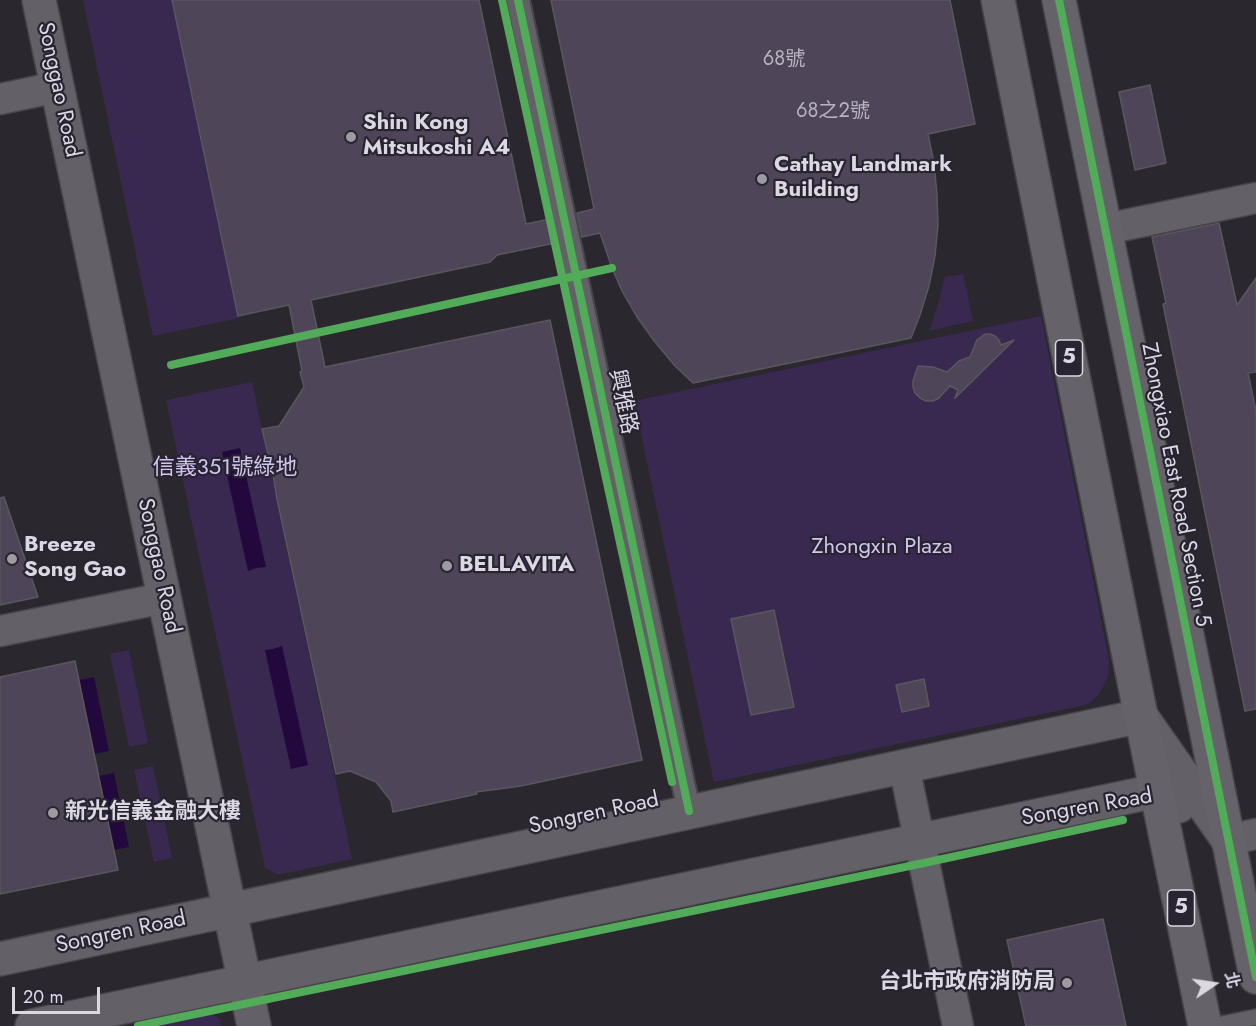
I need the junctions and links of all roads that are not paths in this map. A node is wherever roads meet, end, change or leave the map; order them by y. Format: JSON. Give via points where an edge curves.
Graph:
{"nodes":[{"id":1,"x":39,"y":0,"type":"edge"},
{"id":2,"x":518,"y":0,"type":"edge"},
{"id":3,"x":998,"y":0,"type":"edge"},
{"id":4,"x":1059,"y":0,"type":"edge"},
{"id":5,"x":57,"y":87,"type":"junction"},
{"id":6,"x":0,"y":99,"type":"edge"},
{"id":7,"x":1256,"y":198,"type":"edge"},
{"id":8,"x":1106,"y":229,"type":"junction"},
{"id":9,"x":164,"y":598,"type":"junction"},
{"id":10,"x":0,"y":631,"type":"edge"},
{"id":11,"x":1141,"y":716,"type":"junction"},
{"id":12,"x":904,"y":766,"type":"junction"},
{"id":13,"x":1156,"y":791,"type":"junction"},
{"id":14,"x":689,"y":812,"type":"junction"},
{"id":15,"x":1242,"y":837,"type":"edge"},
{"id":16,"x":919,"y":840,"type":"junction"},
{"id":17,"x":230,"y":909,"type":"junction"},
{"id":18,"x":0,"y":959,"type":"edge"},
{"id":19,"x":1256,"y":977,"type":"edge"},
{"id":20,"x":245,"y":981,"type":"junction"},
{"id":21,"x":1256,"y":1017,"type":"edge"},
{"id":22,"x":32,"y":1026,"type":"edge"},
{"id":23,"x":254,"y":1026,"type":"edge"},
{"id":24,"x":958,"y":1026,"type":"edge"},
{"id":25,"x":1205,"y":1026,"type":"edge"},
{"id":26,"x":1212,"y":1026,"type":"edge"}],
"edges":[{"from":1,"to":5,"type":"street","name":"Songgao Road"},
{"from":2,"to":14,"type":"street","name":"興雅路"},
{"from":3,"to":11,"type":"main road","number":"5"},
{"from":4,"to":8,"type":"main road","name":"Zhongxiao East Road Section 5"},
{"from":5,"to":6,"type":"street"},
{"from":5,"to":9,"type":"street","name":"Songgao Road"},
{"from":7,"to":8,"type":"street"},
{"from":8,"to":15,"type":"main road","name":"Zhongxiao East Road Section 5"},
{"from":9,"to":10,"type":"street"},
{"from":9,"to":17,"type":"street","name":"Songgao Road"},
{"from":11,"to":12,"type":"street","name":"Songren Road"},
{"from":11,"to":13,"type":"main road","number":"5"},
{"from":11,"to":15,"type":"street","name":"Songren Road"},
{"from":12,"to":14,"type":"street","name":"Songren Road"},
{"from":12,"to":16,"type":"street"},
{"from":13,"to":15,"type":"street","name":"Songren Road"},
{"from":13,"to":16,"type":"street","name":"Songren Road"},
{"from":13,"to":25,"type":"main road","number":"5"},
{"from":14,"to":17,"type":"street","name":"Songren Road"},
{"from":15,"to":19,"type":"main road","name":"Zhongxiao East Road Section 5"},
{"from":16,"to":20,"type":"street","name":"Songren Road"},
{"from":16,"to":24,"type":"street"},
{"from":17,"to":18,"type":"street","name":"Songren Road"},
{"from":17,"to":20,"type":"street","name":"Songgao Road"},
{"from":20,"to":22,"type":"street","name":"Songren Road"},
{"from":20,"to":23,"type":"street","name":"Songgao Road"},
{"from":21,"to":26,"type":"lane"}]}
